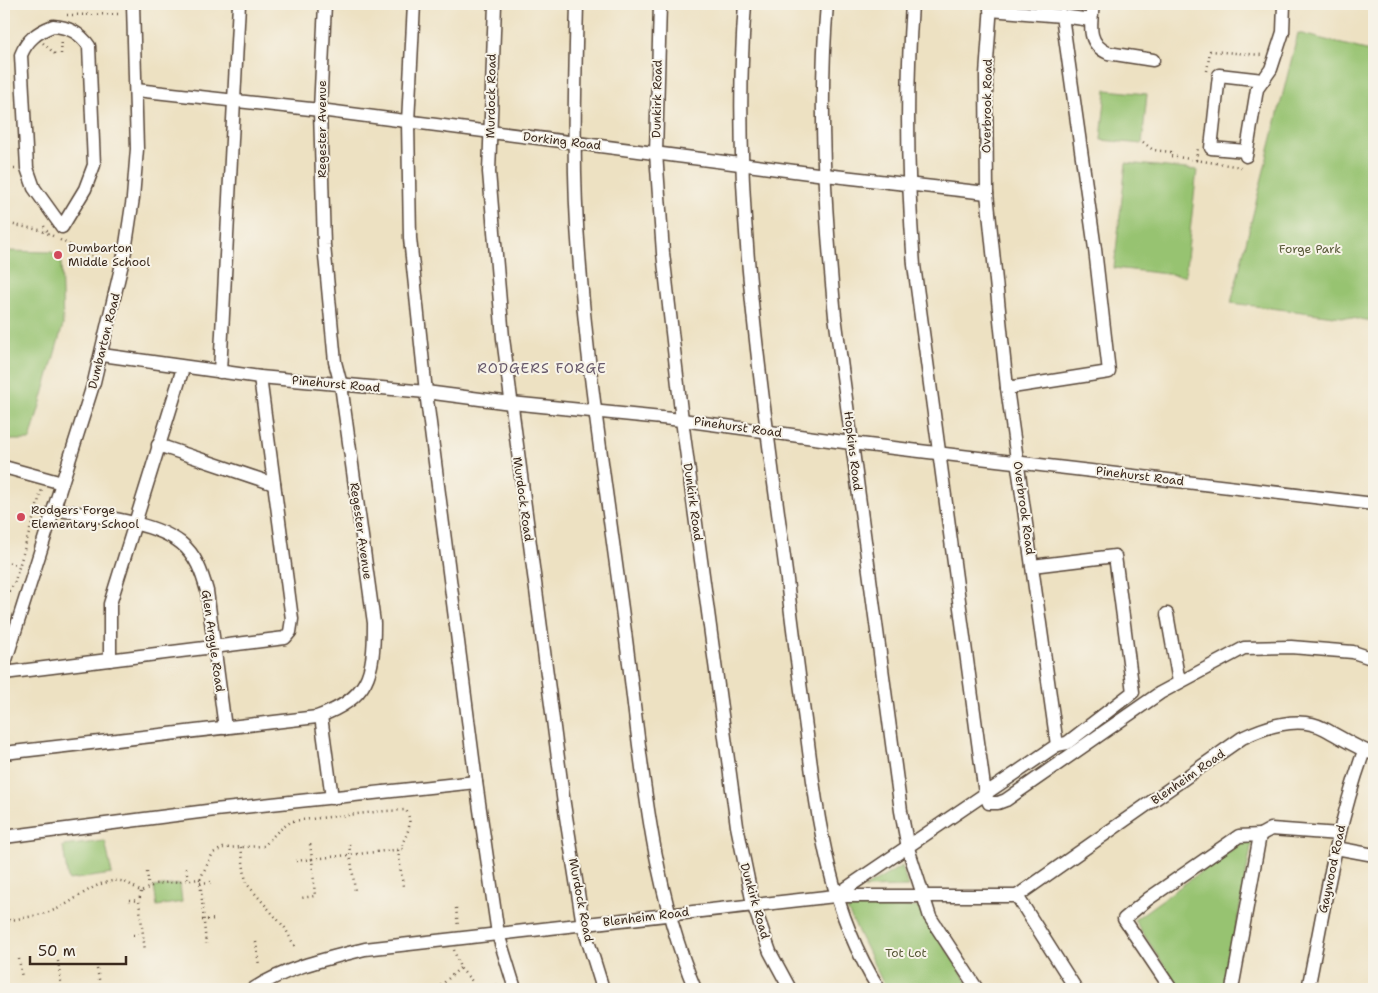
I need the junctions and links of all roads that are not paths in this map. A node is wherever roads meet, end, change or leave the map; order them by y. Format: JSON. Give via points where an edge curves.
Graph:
{"nodes":[{"id":1,"x":133,"y":4,"type":"edge"},
{"id":2,"x":239,"y":4,"type":"edge"},
{"id":3,"x":325,"y":4,"type":"edge"},
{"id":4,"x":414,"y":4,"type":"edge"},
{"id":5,"x":495,"y":4,"type":"edge"},
{"id":6,"x":577,"y":4,"type":"edge"},
{"id":7,"x":660,"y":4,"type":"edge"},
{"id":8,"x":745,"y":4,"type":"edge"},
{"id":9,"x":827,"y":4,"type":"edge"},
{"id":10,"x":912,"y":4,"type":"edge"},
{"id":11,"x":1094,"y":4,"type":"edge"},
{"id":12,"x":1284,"y":4,"type":"edge"},
{"id":13,"x":991,"y":7,"type":"edge"},
{"id":14,"x":1062,"y":16,"type":"junction"},
{"id":15,"x":1092,"y":20,"type":"junction"},
{"id":16,"x":1152,"y":60,"type":"dead end"},
{"id":17,"x":1263,"y":80,"type":"junction"},
{"id":18,"x":136,"y":90,"type":"junction"},
{"id":19,"x":236,"y":101,"type":"junction"},
{"id":20,"x":320,"y":110,"type":"junction"},
{"id":21,"x":408,"y":122,"type":"junction"},
{"id":22,"x":490,"y":132,"type":"junction"},
{"id":23,"x":573,"y":142,"type":"junction"},
{"id":24,"x":656,"y":153,"type":"junction"},
{"id":25,"x":741,"y":164,"type":"junction"},
{"id":26,"x":825,"y":175,"type":"junction"},
{"id":27,"x":908,"y":183,"type":"junction"},
{"id":28,"x":987,"y":193,"type":"junction"},
{"id":29,"x":62,"y":227,"type":"joint"},
{"id":30,"x":102,"y":355,"type":"junction"},
{"id":31,"x":183,"y":368,"type":"junction"},
{"id":32,"x":220,"y":372,"type":"junction"},
{"id":33,"x":260,"y":377,"type":"junction"},
{"id":34,"x":341,"y":385,"type":"junction"},
{"id":35,"x":1007,"y":388,"type":"junction"},
{"id":36,"x":426,"y":392,"type":"junction"},
{"id":37,"x":511,"y":403,"type":"junction"},
{"id":38,"x":597,"y":412,"type":"junction"},
{"id":39,"x":682,"y":420,"type":"junction"},
{"id":40,"x":768,"y":431,"type":"junction"},
{"id":41,"x":852,"y":443,"type":"junction"},
{"id":42,"x":158,"y":445,"type":"junction"},
{"id":43,"x":938,"y":452,"type":"junction"},
{"id":44,"x":1018,"y":462,"type":"junction"},
{"id":45,"x":4,"y":467,"type":"edge"},
{"id":46,"x":62,"y":483,"type":"junction"},
{"id":47,"x":274,"y":484,"type":"junction"},
{"id":48,"x":1374,"y":504,"type":"edge"},
{"id":49,"x":54,"y":509,"type":"junction"},
{"id":50,"x":134,"y":524,"type":"junction"},
{"id":51,"x":1032,"y":566,"type":"junction"},
{"id":52,"x":1168,"y":614,"type":"dead end"},
{"id":53,"x":216,"y":648,"type":"junction"},
{"id":54,"x":1374,"y":659,"type":"edge"},
{"id":55,"x":110,"y":660,"type":"junction"},
{"id":56,"x":4,"y":666,"type":"edge"},
{"id":57,"x":4,"y":673,"type":"edge"},
{"id":58,"x":1179,"y":682,"type":"junction"},
{"id":59,"x":321,"y":716,"type":"junction"},
{"id":60,"x":225,"y":728,"type":"junction"},
{"id":61,"x":1057,"y":745,"type":"junction"},
{"id":62,"x":1369,"y":752,"type":"edge"},
{"id":63,"x":4,"y":754,"type":"edge"},
{"id":64,"x":476,"y":782,"type":"junction"},
{"id":65,"x":985,"y":794,"type":"junction"},
{"id":66,"x":332,"y":798,"type":"junction"},
{"id":67,"x":1338,"y":834,"type":"junction"},
{"id":68,"x":1260,"y":835,"type":"junction"},
{"id":69,"x":4,"y":837,"type":"edge"},
{"id":70,"x":908,"y":848,"type":"junction"},
{"id":71,"x":1336,"y":848,"type":"junction"},
{"id":72,"x":1374,"y":855,"type":"edge"},
{"id":73,"x":922,"y":895,"type":"junction"},
{"id":74,"x":835,"y":896,"type":"junction"},
{"id":75,"x":1017,"y":896,"type":"junction"},
{"id":76,"x":753,"y":904,"type":"junction"},
{"id":77,"x":670,"y":915,"type":"junction"},
{"id":78,"x":583,"y":924,"type":"junction"},
{"id":79,"x":498,"y":934,"type":"junction"},
{"id":80,"x":253,"y":989,"type":"edge"},
{"id":81,"x":515,"y":989,"type":"edge"},
{"id":82,"x":603,"y":989,"type":"edge"},
{"id":83,"x":695,"y":989,"type":"edge"},
{"id":84,"x":790,"y":989,"type":"edge"},
{"id":85,"x":879,"y":989,"type":"edge"},
{"id":86,"x":977,"y":989,"type":"edge"},
{"id":87,"x":1076,"y":989,"type":"edge"},
{"id":88,"x":1171,"y":989,"type":"edge"},
{"id":89,"x":1232,"y":989,"type":"edge"},
{"id":90,"x":1308,"y":989,"type":"edge"}],
"edges":[{"from":1,"to":18,"type":"street","name":"Dumbarton Road"},
{"from":2,"to":19,"type":"street"},
{"from":3,"to":20,"type":"street","name":"Regester Avenue"},
{"from":4,"to":21,"type":"street"},
{"from":5,"to":22,"type":"street","name":"Murdock Road"},
{"from":6,"to":23,"type":"street"},
{"from":7,"to":24,"type":"street","name":"Dunkirk Road"},
{"from":8,"to":25,"type":"street","via":[[740,74]]},
{"from":9,"to":26,"type":"street","name":"Hopkins Road","via":[[824,41]]},
{"from":10,"to":27,"type":"street"},
{"from":11,"to":15,"type":"street"},
{"from":12,"to":17,"type":"street","via":[[1283,32],[1271,69]]},
{"from":13,"to":14,"type":"street"},
{"from":13,"to":28,"type":"street","name":"Overbrook Road","via":[[986,75]]},
{"from":14,"to":15,"type":"street"},
{"from":14,"to":35,"type":"street","via":[[1109,372]]},
{"from":15,"to":16,"type":"street","via":[[1090,34],[1101,50]]},
{"from":17,"to":17,"type":"street","via":[[1257,89],[1246,154],[1210,148],[1219,75]]},
{"from":18,"to":19,"type":"street","name":"Dorking Road"},
{"from":18,"to":30,"type":"street","name":"Dumbarton Road","via":[[137,149],[131,216]]},
{"from":19,"to":20,"type":"street","name":"Dorking Road"},
{"from":19,"to":32,"type":"street"},
{"from":20,"to":21,"type":"street","name":"Dorking Road"},
{"from":20,"to":34,"type":"street","name":"Regester Avenue","via":[[324,245],[335,362]]},
{"from":21,"to":22,"type":"street","name":"Dorking Road"},
{"from":21,"to":36,"type":"street","via":[[410,238]]},
{"from":22,"to":23,"type":"street","name":"Dorking Road"},
{"from":22,"to":37,"type":"street","name":"Murdock Road","via":[[491,210]]},
{"from":23,"to":24,"type":"street","name":"Dorking Road"},
{"from":23,"to":38,"type":"street","via":[[578,254]]},
{"from":24,"to":25,"type":"street","name":"Dorking Road"},
{"from":24,"to":39,"type":"street","name":"Dunkirk Road","via":[[663,253]]},
{"from":25,"to":26,"type":"street","name":"Dorking Road"},
{"from":25,"to":40,"type":"street","via":[[748,268]]},
{"from":26,"to":27,"type":"street","name":"Dorking Road"},
{"from":26,"to":41,"type":"street","name":"Hopkins Road","via":[[835,316]]},
{"from":27,"to":28,"type":"street","name":"Dorking Road"},
{"from":27,"to":43,"type":"street","via":[[914,265]]},
{"from":28,"to":35,"type":"street","name":"Overbrook Road"},
{"from":29,"to":29,"type":"street","via":[[85,189],[94,165],[89,46],[81,35],[68,28],[53,26],[36,35],[25,46],[21,56],[27,168],[34,188]]},
{"from":30,"to":31,"type":"street","name":"Pinehurst Road"},
{"from":30,"to":46,"type":"street","name":"Dumbarton Road"},
{"from":31,"to":32,"type":"street","name":"Pinehurst Road"},
{"from":31,"to":42,"type":"street"},
{"from":32,"to":33,"type":"street","name":"Pinehurst Road"},
{"from":33,"to":34,"type":"street","name":"Pinehurst Road"},
{"from":33,"to":47,"type":"street"},
{"from":34,"to":36,"type":"street","name":"Pinehurst Road"},
{"from":34,"to":59,"type":"street","name":"Regester Avenue","via":[[374,623],[374,644],[371,666],[359,693],[337,710]]},
{"from":35,"to":44,"type":"street","name":"Overbrook Road"},
{"from":36,"to":37,"type":"street","name":"Pinehurst Road"},
{"from":36,"to":64,"type":"street"},
{"from":37,"to":38,"type":"street","name":"Pinehurst Road"},
{"from":37,"to":78,"type":"street","name":"Murdock Road","via":[[562,794]]},
{"from":38,"to":39,"type":"street","name":"Pinehurst Road"},
{"from":38,"to":77,"type":"street","via":[[649,817]]},
{"from":39,"to":40,"type":"street","name":"Pinehurst Road"},
{"from":39,"to":76,"type":"street","name":"Dunkirk Road","via":[[737,826]]},
{"from":40,"to":41,"type":"street","name":"Pinehurst Road"},
{"from":40,"to":74,"type":"street","via":[[814,796]]},
{"from":41,"to":43,"type":"street","name":"Pinehurst Road"},
{"from":41,"to":70,"type":"street","name":"Hopkins Road"},
{"from":42,"to":47,"type":"street"},
{"from":42,"to":50,"type":"street"},
{"from":43,"to":44,"type":"street","name":"Pinehurst Road"},
{"from":43,"to":65,"type":"street"},
{"from":44,"to":48,"type":"street","name":"Pinehurst Road"},
{"from":44,"to":51,"type":"street","name":"Overbrook Road"},
{"from":45,"to":46,"type":"street"},
{"from":46,"to":49,"type":"street","name":"Dumbarton Road"},
{"from":47,"to":53,"type":"street","via":[[292,619],[290,632],[279,640]]},
{"from":49,"to":50,"type":"street","name":"Glen Argyle Road"},
{"from":49,"to":56,"type":"street","name":"Dumbarton Road"},
{"from":50,"to":53,"type":"street","name":"Glen Argyle Road","via":[[164,532],[193,556],[207,591]]},
{"from":50,"to":55,"type":"street","via":[[110,604]]},
{"from":51,"to":61,"type":"street","name":"Overbrook Road"},
{"from":51,"to":61,"type":"street","via":[[1115,556],[1133,692],[1067,743]]},
{"from":52,"to":58,"type":"street"},
{"from":53,"to":55,"type":"street"},
{"from":53,"to":60,"type":"street","name":"Glen Argyle Road"},
{"from":54,"to":58,"type":"street","via":[[1353,652],[1292,646],[1244,648]]},
{"from":55,"to":57,"type":"street"},
{"from":58,"to":65,"type":"street","via":[[1006,800],[998,804],[989,803]]},
{"from":59,"to":60,"type":"street","name":"Regester Avenue"},
{"from":59,"to":66,"type":"street"},
{"from":60,"to":63,"type":"street","name":"Regester Avenue"},
{"from":61,"to":65,"type":"street"},
{"from":62,"to":67,"type":"street","name":"Gaywood Road","via":[[1351,786]]},
{"from":62,"to":75,"type":"street","name":"Blenheim Road","via":[[1324,728],[1299,723],[1284,723],[1258,730]]},
{"from":64,"to":66,"type":"street"},
{"from":64,"to":79,"type":"street"},
{"from":65,"to":70,"type":"street"},
{"from":66,"to":69,"type":"street"},
{"from":67,"to":68,"type":"street","via":[[1271,829]]},
{"from":67,"to":71,"type":"street","name":"Gaywood Road"},
{"from":68,"to":88,"type":"street","via":[[1238,836],[1124,919]]},
{"from":68,"to":89,"type":"street"},
{"from":70,"to":73,"type":"street","name":"Hopkins Road"},
{"from":70,"to":74,"type":"street"},
{"from":71,"to":72,"type":"street"},
{"from":71,"to":90,"type":"street","name":"Gaywood Road"},
{"from":73,"to":74,"type":"street","name":"Blenheim Road"},
{"from":73,"to":75,"type":"street","name":"Blenheim Road"},
{"from":73,"to":86,"type":"street","name":"Hopkins Road","via":[[930,917]]},
{"from":74,"to":76,"type":"street","name":"Blenheim Road"},
{"from":74,"to":85,"type":"street"},
{"from":75,"to":87,"type":"street"},
{"from":76,"to":77,"type":"street","name":"Blenheim Road"},
{"from":76,"to":84,"type":"street","name":"Dunkirk Road","via":[[770,952]]},
{"from":77,"to":78,"type":"street","name":"Blenheim Road"},
{"from":77,"to":83,"type":"street"},
{"from":78,"to":79,"type":"street","name":"Blenheim Road"},
{"from":78,"to":82,"type":"street","name":"Murdock Road"},
{"from":79,"to":80,"type":"street","name":"Blenheim Road","via":[[365,949],[310,962],[270,978]]},
{"from":79,"to":81,"type":"street"}]}
